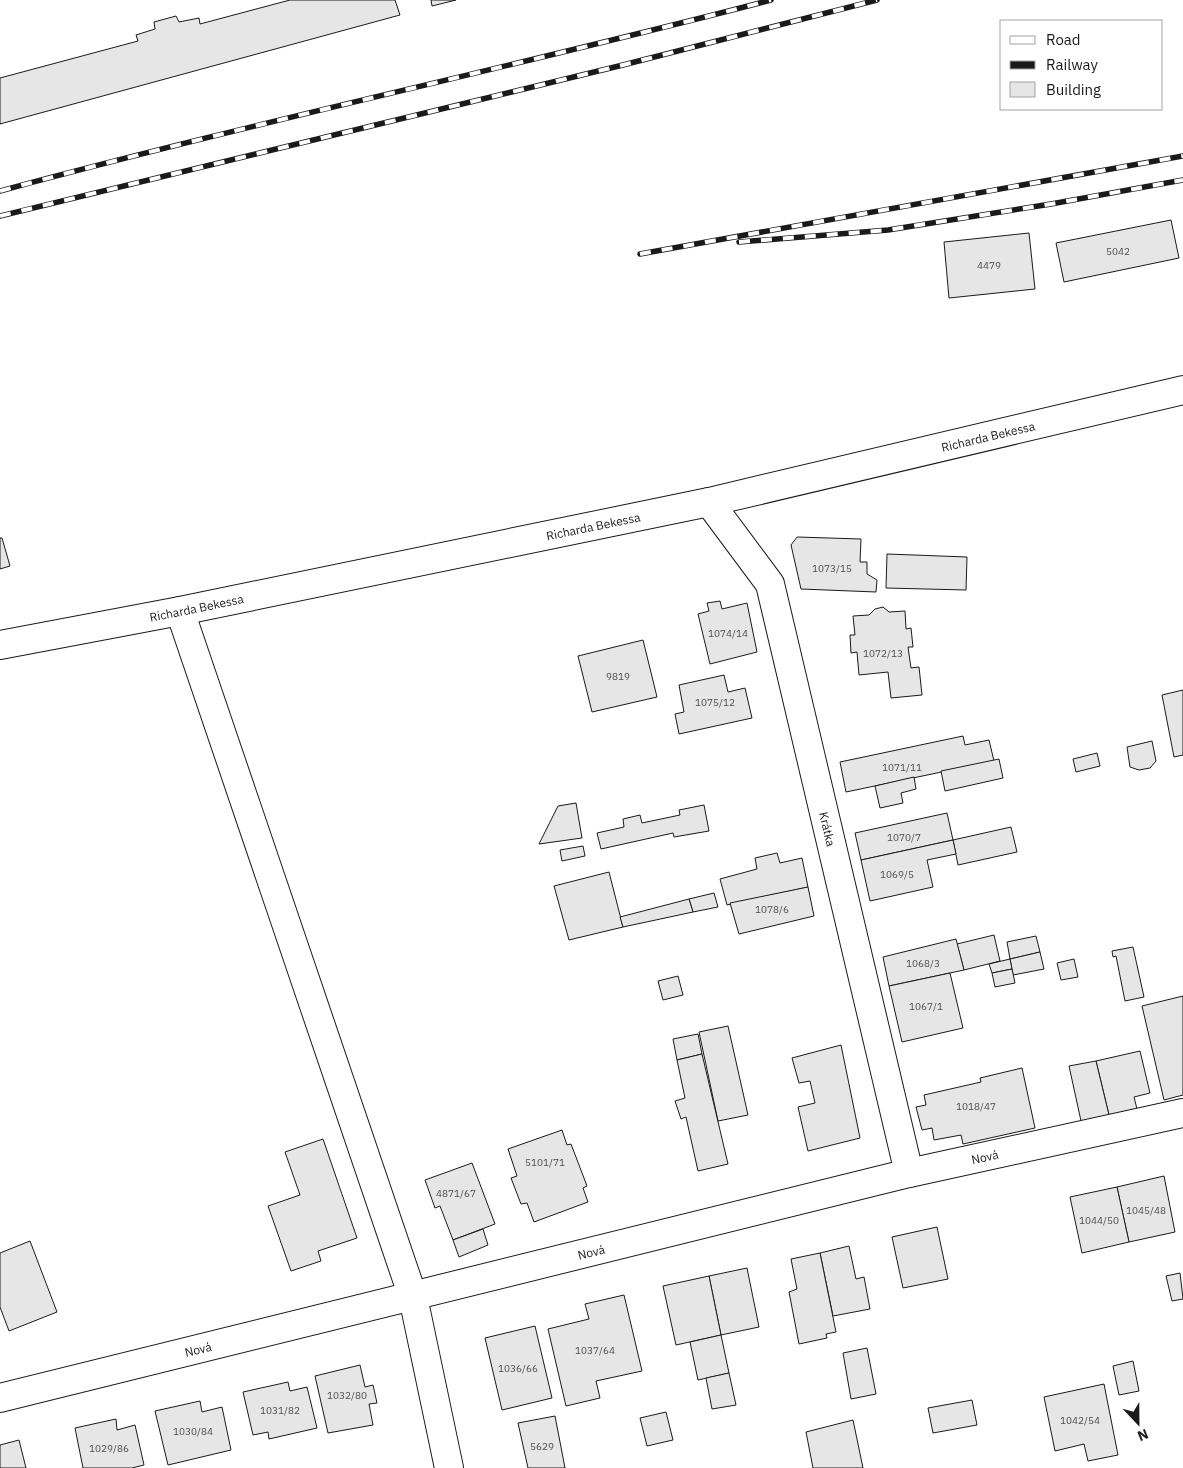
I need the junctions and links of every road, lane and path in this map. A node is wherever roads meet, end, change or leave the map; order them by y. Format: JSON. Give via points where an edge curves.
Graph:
{"nodes":[{"id":1,"x":1183,"y":390,"type":"edge"},
{"id":2,"x":709,"y":502,"type":"junction"},
{"id":3,"x":180,"y":611,"type":"junction"},
{"id":4,"x":0,"y":646,"type":"edge"},
{"id":5,"x":1183,"y":1113,"type":"edge"},
{"id":6,"x":909,"y":1173,"type":"junction"},
{"id":7,"x":413,"y":1297,"type":"junction"},
{"id":8,"x":0,"y":1398,"type":"edge"},
{"id":9,"x":449,"y":1468,"type":"edge"}],
"edges":[{"from":1,"to":2,"type":"street","name":"Richarda Bekessa"},
{"from":2,"to":3,"type":"street","name":"Richarda Bekessa"},
{"from":2,"to":6,"type":"street","name":"Krátka","via":[[770,584]]},
{"from":3,"to":4,"type":"street","name":"Richarda Bekessa"},
{"from":3,"to":7,"type":"street"},
{"from":5,"to":6,"type":"street","name":"Nová"},
{"from":6,"to":7,"type":"street","name":"Nová"},
{"from":7,"to":8,"type":"street","name":"Nová"},
{"from":7,"to":9,"type":"street"}]}
